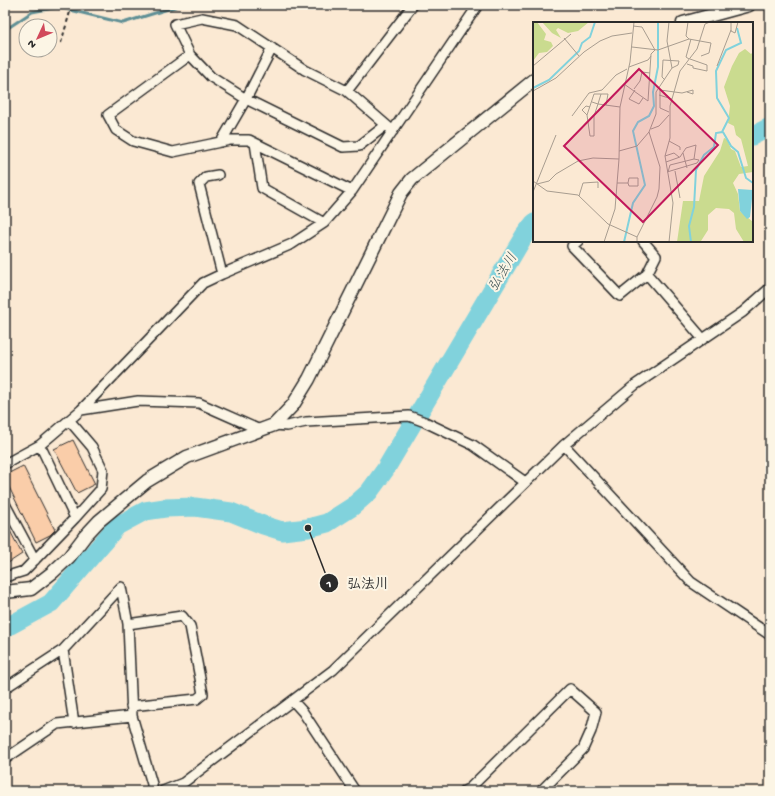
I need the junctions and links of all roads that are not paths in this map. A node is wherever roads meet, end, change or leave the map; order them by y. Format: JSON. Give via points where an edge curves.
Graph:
{"nodes":[{"id":1,"x":413,"y":5,"type":"edge"},
{"id":2,"x":478,"y":5,"type":"edge"},
{"id":3,"x":749,"y":5,"type":"edge"},
{"id":4,"x":687,"y":22,"type":"edge"},
{"id":5,"x":272,"y":48,"type":"junction"},
{"id":6,"x":190,"y":55,"type":"junction"},
{"id":7,"x":533,"y":81,"type":"edge"},
{"id":8,"x":347,"y":92,"type":"junction"},
{"id":9,"x":246,"y":99,"type":"junction"},
{"id":10,"x":389,"y":128,"type":"junction"},
{"id":11,"x":221,"y":142,"type":"junction"},
{"id":12,"x":256,"y":143,"type":"junction"},
{"id":13,"x":218,"y":174,"type":"dead end"},
{"id":14,"x":352,"y":191,"type":"junction"},
{"id":15,"x":324,"y":223,"type":"junction"},
{"id":16,"x":577,"y":242,"type":"edge"},
{"id":17,"x":644,"y":242,"type":"edge"},
{"id":18,"x":222,"y":274,"type":"junction"},
{"id":19,"x":647,"y":274,"type":"junction"},
{"id":20,"x":770,"y":288,"type":"edge"},
{"id":21,"x":703,"y":339,"type":"junction"},
{"id":22,"x":81,"y":410,"type":"junction"},
{"id":23,"x":69,"y":420,"type":"junction"},
{"id":24,"x":274,"y":425,"type":"junction"},
{"id":25,"x":260,"y":430,"type":"junction"},
{"id":26,"x":40,"y":444,"type":"junction"},
{"id":27,"x":564,"y":445,"type":"junction"},
{"id":28,"x":5,"y":464,"type":"edge"},
{"id":29,"x":525,"y":482,"type":"junction"},
{"id":30,"x":5,"y":504,"type":"edge"},
{"id":31,"x":75,"y":518,"type":"junction"},
{"id":32,"x":35,"y":560,"type":"junction"},
{"id":33,"x":5,"y":577,"type":"edge"},
{"id":34,"x":5,"y":592,"type":"edge"},
{"id":35,"x":128,"y":624,"type":"junction"},
{"id":36,"x":770,"y":635,"type":"edge"},
{"id":37,"x":63,"y":650,"type":"junction"},
{"id":38,"x":5,"y":688,"type":"edge"},
{"id":39,"x":293,"y":701,"type":"junction"},
{"id":40,"x":131,"y":706,"type":"junction"},
{"id":41,"x":132,"y":716,"type":"junction"},
{"id":42,"x":74,"y":723,"type":"junction"},
{"id":43,"x":5,"y":759,"type":"edge"},
{"id":44,"x":352,"y":790,"type":"edge"},
{"id":45,"x":152,"y":791,"type":"edge"},
{"id":46,"x":163,"y":791,"type":"edge"},
{"id":47,"x":464,"y":791,"type":"edge"},
{"id":48,"x":541,"y":791,"type":"edge"}],
"edges":[{"from":1,"to":8,"type":"street"},
{"from":2,"to":10,"type":"street"},
{"from":3,"to":4,"type":"street"},
{"from":5,"to":6,"type":"street","via":[[237,25],[202,18],[175,24]]},
{"from":5,"to":8,"type":"street","via":[[305,70]]},
{"from":5,"to":9,"type":"street"},
{"from":6,"to":9,"type":"street","via":[[211,77]]},
{"from":6,"to":11,"type":"street","via":[[108,115],[116,130],[133,141],[173,152]]},
{"from":7,"to":24,"type":"street","via":[[412,179],[401,192],[309,379],[293,405]]},
{"from":8,"to":10,"type":"street"},
{"from":9,"to":10,"type":"street","via":[[343,147],[359,146]]},
{"from":9,"to":11,"type":"street"},
{"from":10,"to":14,"type":"street"},
{"from":11,"to":12,"type":"street","via":[[249,140]]},
{"from":12,"to":14,"type":"street"},
{"from":12,"to":15,"type":"street","via":[[262,188]]},
{"from":13,"to":18,"type":"street","via":[[206,177],[199,184]]},
{"from":14,"to":15,"type":"street"},
{"from":15,"to":18,"type":"street","via":[[292,244]]},
{"from":16,"to":19,"type":"street","via":[[572,246],[620,296]]},
{"from":17,"to":19,"type":"street","via":[[656,256]]},
{"from":18,"to":22,"type":"street","via":[[203,283]]},
{"from":19,"to":21,"type":"street"},
{"from":20,"to":21,"type":"street","via":[[743,312]]},
{"from":21,"to":27,"type":"street","via":[[635,385]]},
{"from":22,"to":23,"type":"street"},
{"from":22,"to":25,"type":"street","via":[[138,401],[199,404]]},
{"from":23,"to":26,"type":"street"},
{"from":23,"to":31,"type":"street","via":[[92,447],[103,470],[101,489]]},
{"from":24,"to":25,"type":"street"},
{"from":24,"to":29,"type":"street","via":[[409,416],[473,445]]},
{"from":25,"to":34,"type":"street","via":[[187,457],[147,481],[99,521],[53,572],[31,589]]},
{"from":26,"to":28,"type":"street"},
{"from":26,"to":31,"type":"street"},
{"from":27,"to":29,"type":"street"},
{"from":27,"to":36,"type":"street","via":[[691,582]]},
{"from":29,"to":39,"type":"street","via":[[333,670]]},
{"from":30,"to":32,"type":"street"},
{"from":31,"to":32,"type":"street"},
{"from":32,"to":33,"type":"street","via":[[24,571]]},
{"from":35,"to":37,"type":"street","via":[[121,587]]},
{"from":35,"to":40,"type":"street"},
{"from":35,"to":40,"type":"street","via":[[182,616],[190,626],[203,694],[197,699]]},
{"from":37,"to":38,"type":"street"},
{"from":37,"to":42,"type":"street"},
{"from":39,"to":44,"type":"street","via":[[303,712]]},
{"from":39,"to":46,"type":"street","via":[[183,783]]},
{"from":40,"to":41,"type":"street"},
{"from":41,"to":42,"type":"street"},
{"from":41,"to":45,"type":"street"},
{"from":42,"to":43,"type":"street","via":[[57,724]]},
{"from":47,"to":48,"type":"street","via":[[570,689],[596,712],[591,732],[583,749]]}]}
